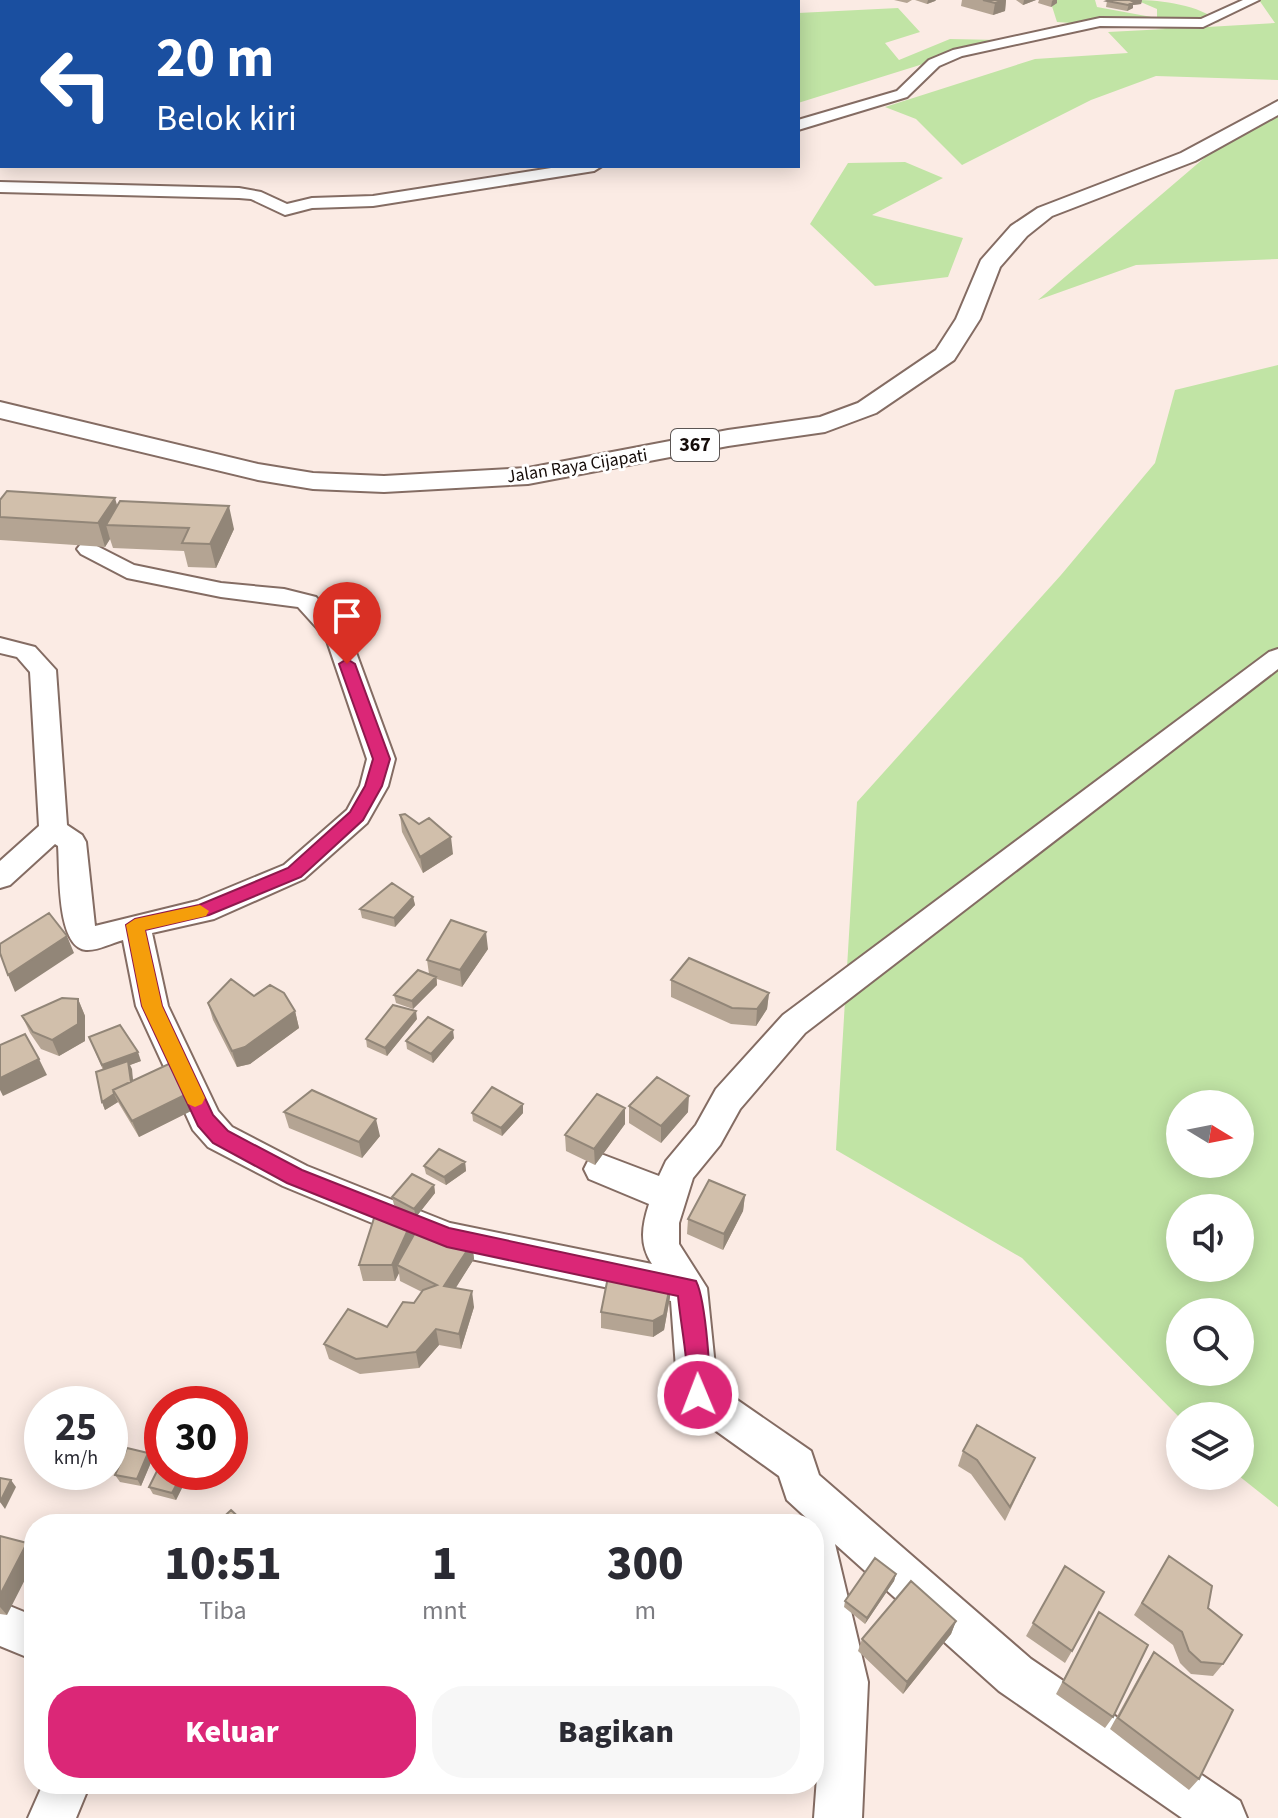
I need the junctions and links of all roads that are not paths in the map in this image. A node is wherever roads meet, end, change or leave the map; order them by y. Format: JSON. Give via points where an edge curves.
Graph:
{"nodes":[{"id":1,"x":1253,"y":0,"type":"edge"},
{"id":2,"x":1278,"y":107,"type":"edge"},
{"id":3,"x":800,"y":124,"type":"edge"},
{"id":4,"x":581,"y":168,"type":"edge"},
{"id":5,"x":0,"y":187,"type":"edge"},
{"id":6,"x":0,"y":410,"type":"edge"},
{"id":7,"x":89,"y":549,"type":"dead end"},
{"id":8,"x":0,"y":645,"type":"edge"},
{"id":9,"x":1278,"y":657,"type":"edge"},
{"id":10,"x":53,"y":829,"type":"junction"},
{"id":11,"x":0,"y":878,"type":"edge"},
{"id":12,"x":135,"y":925,"type":"junction"},
{"id":13,"x":601,"y":1169,"type":"dead end"},
{"id":14,"x":669,"y":1196,"type":"junction"},
{"id":15,"x":688,"y":1288,"type":"junction"},
{"id":16,"x":805,"y":1505,"type":"edge"},
{"id":17,"x":824,"y":1520,"type":"edge"},
{"id":18,"x":824,"y":1586,"type":"edge"},
{"id":19,"x":0,"y":1624,"type":"edge"},
{"id":20,"x":24,"y":1634,"type":"edge"},
{"id":21,"x":63,"y":1794,"type":"edge"},
{"id":22,"x":52,"y":1818,"type":"edge"},
{"id":23,"x":838,"y":1818,"type":"edge"},
{"id":24,"x":1223,"y":1818,"type":"edge"}],
"edges":[{"from":1,"to":3,"type":"street","via":[[1203,23],[1100,22],[958,53],[934,63],[902,94]]},
{"from":2,"to":6,"type":"main road","name":"Jalan Raya Cijapati","number":"367","via":[[1201,151],[1031,221],[989,265],[968,319],[945,355],[867,408],[825,424],[528,476],[384,484],[258,472]]},
{"from":4,"to":5,"type":"street","via":[[285,210],[239,193]]},
{"from":7,"to":12,"type":"street","via":[[127,571],[307,602],[338,636],[381,759],[374,786],[357,816],[294,872],[203,911]]},
{"from":8,"to":10,"type":"street","via":[[26,652],[43,670]]},
{"from":9,"to":14,"type":"street","via":[[794,1024],[728,1099],[708,1135],[678,1171]]},
{"from":10,"to":11,"type":"street"},
{"from":10,"to":12,"type":"street","via":[[72,842],[83,935],[88,939]]},
{"from":12,"to":15,"type":"street","via":[[152,1006],[205,1120],[220,1137],[295,1176],[447,1238]]},
{"from":13,"to":14,"type":"street"},
{"from":14,"to":15,"type":"street","via":[[661,1247]]},
{"from":15,"to":16,"type":"street","via":[[698,1395],[797,1465]]},
{"from":17,"to":24,"type":"street","via":[[1015,1675]]},
{"from":18,"to":23,"type":"street","via":[[846,1682]]},
{"from":19,"to":20,"type":"street"},
{"from":21,"to":22,"type":"street"}]}
